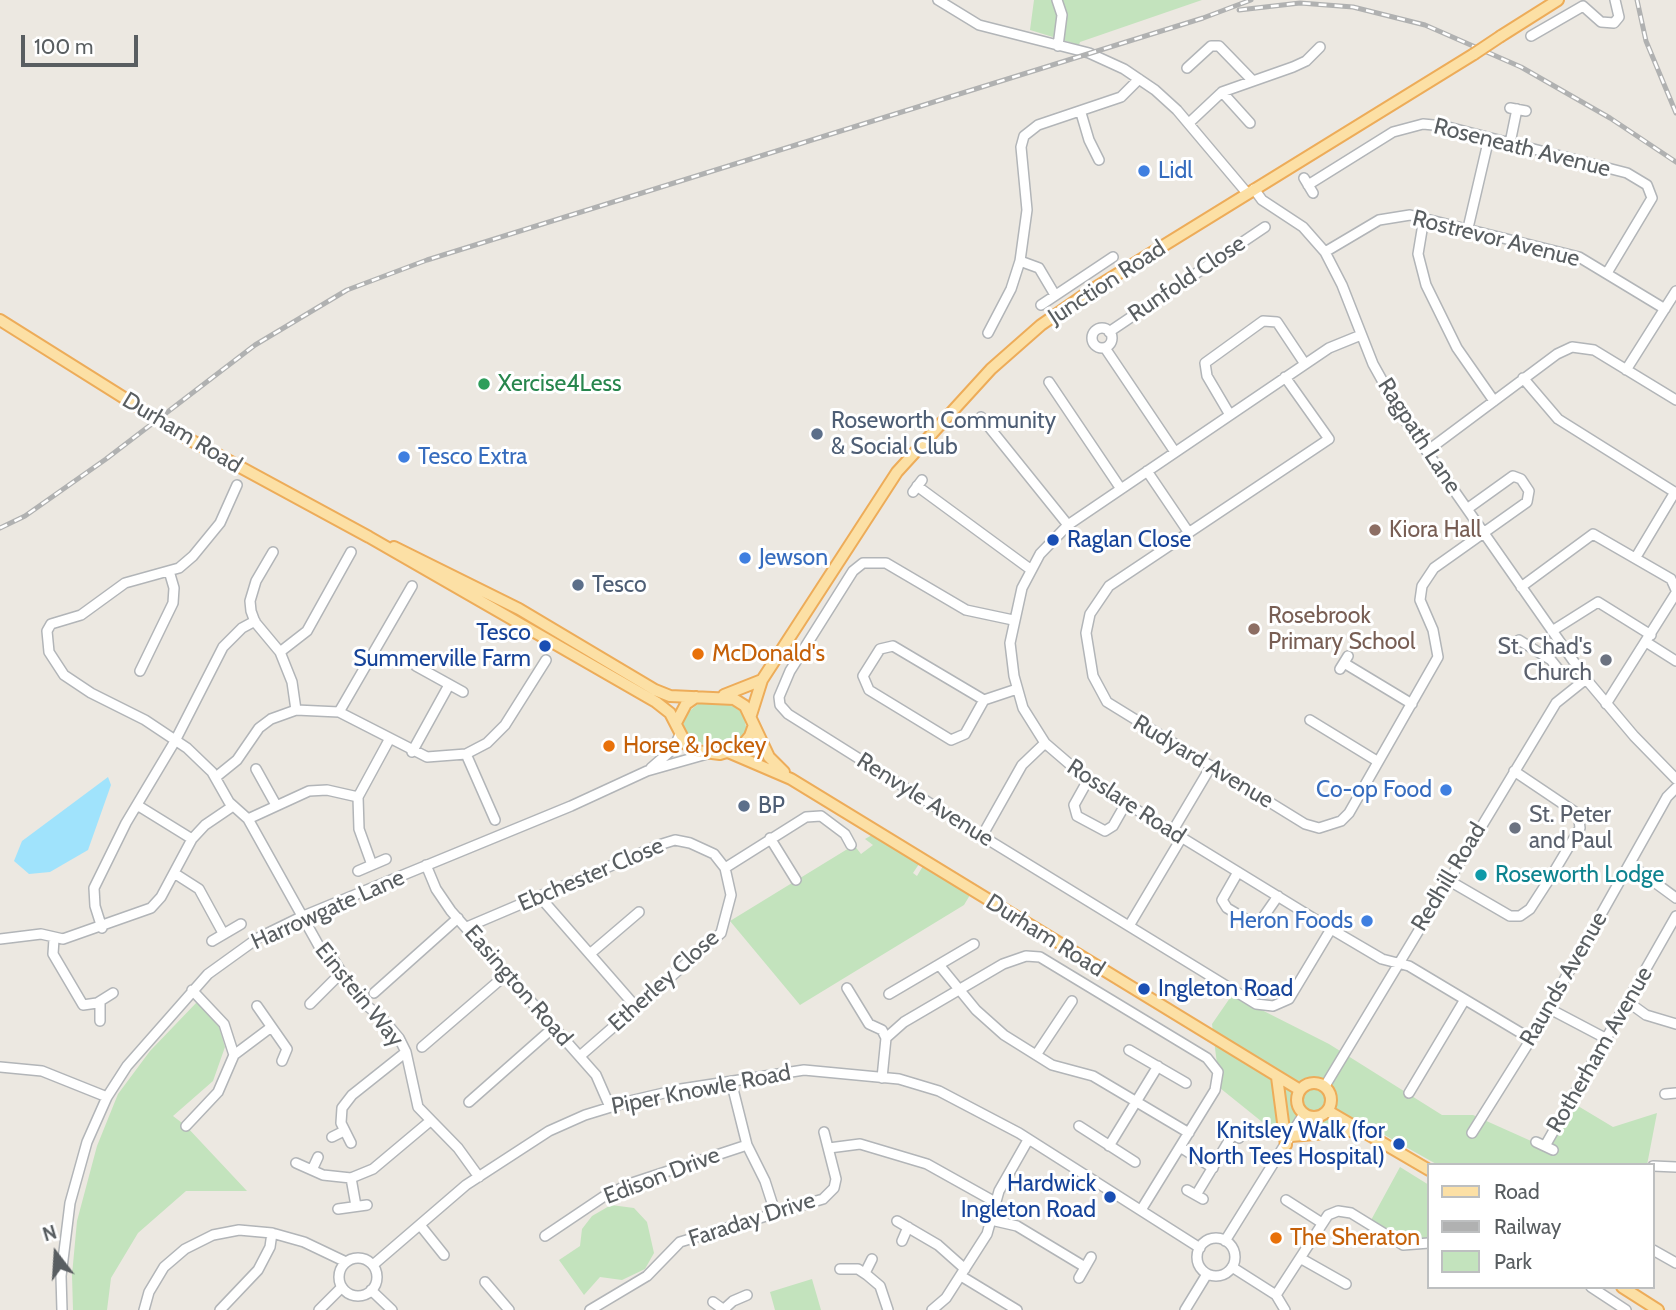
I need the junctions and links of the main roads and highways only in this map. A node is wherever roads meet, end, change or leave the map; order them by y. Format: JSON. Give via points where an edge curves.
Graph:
{"nodes":[{"id":1,"x":1558,"y":0,"type":"edge"},
{"id":2,"x":0,"y":320,"type":"edge"},
{"id":3,"x":369,"y":537,"type":"junction"},
{"id":4,"x":762,"y":680,"type":"junction"},
{"id":5,"x":721,"y":696,"type":"junction"},
{"id":6,"x":696,"y":697,"type":"junction"},
{"id":7,"x":752,"y":720,"type":"junction"},
{"id":8,"x":678,"y":729,"type":"junction"},
{"id":9,"x":728,"y":752,"type":"junction"},
{"id":10,"x":791,"y":779,"type":"junction"},
{"id":11,"x":1277,"y":1077,"type":"junction"},
{"id":12,"x":1300,"y":1090,"type":"junction"},
{"id":13,"x":1328,"y":1111,"type":"junction"},
{"id":14,"x":1363,"y":1130,"type":"junction"},
{"id":15,"x":1428,"y":1169,"type":"edge"},
{"id":16,"x":1625,"y":1289,"type":"edge"},
{"id":17,"x":1658,"y":1310,"type":"edge"}],
"edges":[{"from":1,"to":4,"type":"main road","name":"Junction Road","bridge":true,"via":[[1041,325],[991,369],[898,472]]},
{"from":2,"to":3,"type":"main road","name":"Durham Road","bridge":true,"via":[[183,436]]},
{"from":3,"to":6,"type":"main road","name":"Durham Road","via":[[519,609],[655,690]]},
{"from":3,"to":8,"type":"main road","name":"Durham Road","via":[[656,702],[670,713]]},
{"from":4,"to":5,"type":"main road"},
{"from":4,"to":7,"type":"main road","name":"Junction Road"},
{"from":5,"to":6,"type":"main road","name":"Durham Road"},
{"from":5,"to":7,"type":"main road","via":[[745,706]]},
{"from":6,"to":8,"type":"main road","via":[[686,705]]},
{"from":7,"to":9,"type":"main road","via":[[745,742]]},
{"from":7,"to":10,"type":"main road","name":"Durham Road","via":[[769,757]]},
{"from":8,"to":9,"type":"main road","name":"Durham Road","via":[[696,751]]},
{"from":9,"to":10,"type":"main road","name":"Durham Road"},
{"from":10,"to":11,"type":"main road","name":"Durham Road"},
{"from":11,"to":12,"type":"main road","name":"Durham Road"},
{"from":11,"to":14,"type":"main road","via":[[1289,1140]]},
{"from":12,"to":13,"type":"main road","via":[[1298,1105],[1304,1114],[1315,1117]]},
{"from":12,"to":13,"type":"main road","via":[[1310,1083],[1325,1086],[1332,1100]]},
{"from":13,"to":14,"type":"main road"},
{"from":14,"to":15,"type":"main road"},
{"from":16,"to":17,"type":"main road"}]}
